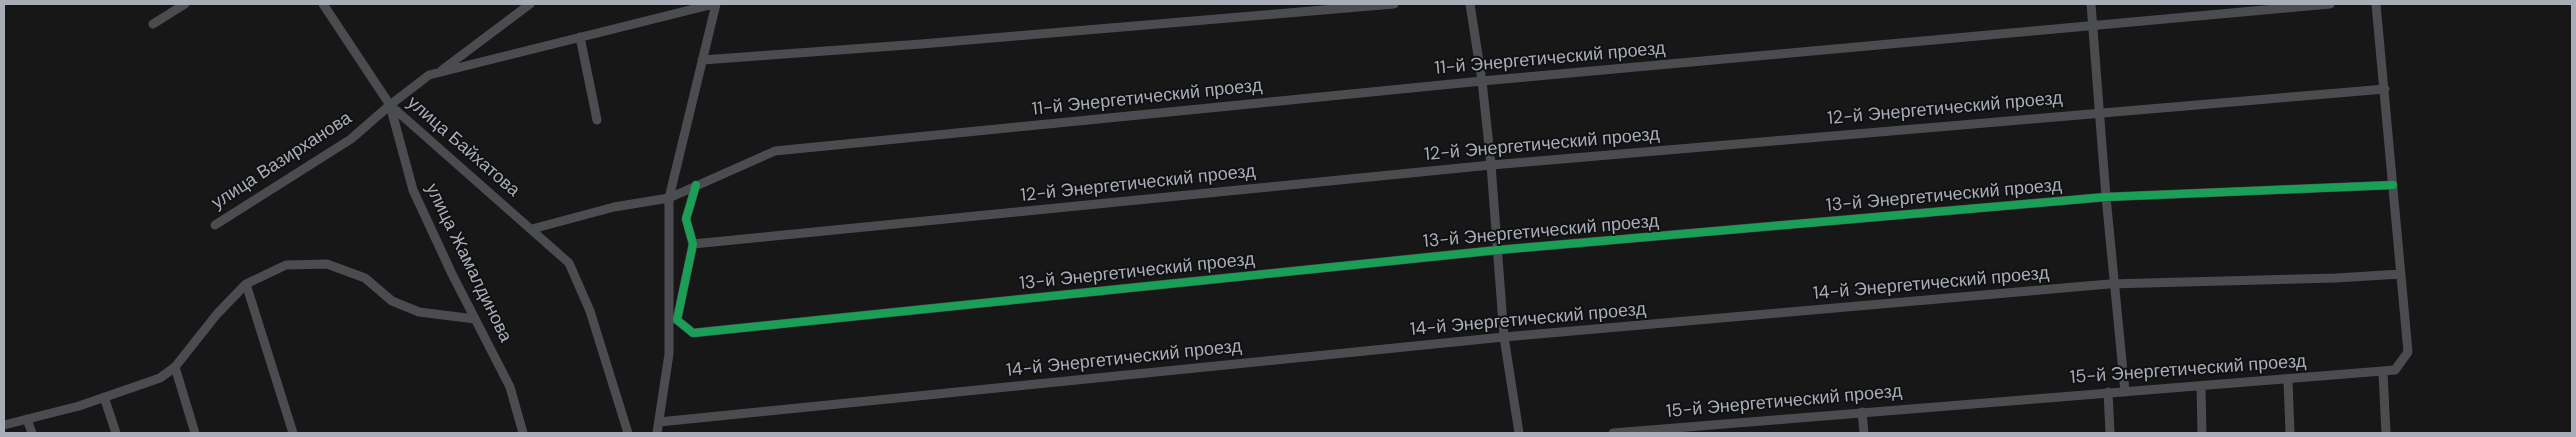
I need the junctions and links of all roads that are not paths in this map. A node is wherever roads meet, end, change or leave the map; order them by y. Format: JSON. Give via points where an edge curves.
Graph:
{"nodes":[{"id":1,"x":185,"y":4,"type":"edge"},
{"id":2,"x":322,"y":4,"type":"edge"},
{"id":3,"x":530,"y":4,"type":"edge"},
{"id":4,"x":715,"y":4,"type":"edge"},
{"id":5,"x":1394,"y":4,"type":"edge"},
{"id":6,"x":1470,"y":4,"type":"edge"},
{"id":7,"x":2091,"y":4,"type":"edge"},
{"id":8,"x":2330,"y":4,"type":"edge"},
{"id":9,"x":2376,"y":4,"type":"edge"},
{"id":10,"x":153,"y":24,"type":"dead end"},
{"id":11,"x":2092,"y":25,"type":"junction"},
{"id":12,"x":580,"y":37,"type":"junction"},
{"id":13,"x":702,"y":60,"type":"junction"},
{"id":14,"x":438,"y":73,"type":"junction"},
{"id":15,"x":1482,"y":81,"type":"junction"},
{"id":16,"x":2384,"y":88,"type":"junction"},
{"id":17,"x":390,"y":104,"type":"junction"},
{"id":18,"x":2100,"y":112,"type":"junction"},
{"id":19,"x":597,"y":120,"type":"dead end"},
{"id":20,"x":1491,"y":165,"type":"junction"},
{"id":21,"x":696,"y":185,"type":"junction"},
{"id":22,"x":2393,"y":185,"type":"junction"},
{"id":23,"x":2106,"y":197,"type":"junction"},
{"id":24,"x":669,"y":198,"type":"junction"},
{"id":25,"x":215,"y":225,"type":"dead end"},
{"id":26,"x":532,"y":229,"type":"junction"},
{"id":27,"x":692,"y":244,"type":"junction"},
{"id":28,"x":1498,"y":250,"type":"junction"},
{"id":29,"x":2401,"y":274,"type":"junction"},
{"id":30,"x":246,"y":284,"type":"junction"},
{"id":31,"x":2115,"y":284,"type":"junction"},
{"id":32,"x":475,"y":319,"type":"junction"},
{"id":33,"x":677,"y":320,"type":"junction"},
{"id":34,"x":1504,"y":337,"type":"junction"},
{"id":35,"x":670,"y":354,"type":"junction"},
{"id":36,"x":175,"y":367,"type":"junction"},
{"id":37,"x":2383,"y":373,"type":"junction"},
{"id":38,"x":2288,"y":380,"type":"junction"},
{"id":39,"x":2200,"y":386,"type":"junction"},
{"id":40,"x":2108,"y":392,"type":"junction"},
{"id":41,"x":2125,"y":392,"type":"junction"},
{"id":42,"x":104,"y":396,"type":"junction"},
{"id":43,"x":1862,"y":412,"type":"junction"},
{"id":44,"x":28,"y":419,"type":"junction"},
{"id":45,"x":659,"y":422,"type":"junction"},
{"id":46,"x":4,"y":425,"type":"edge"},
{"id":47,"x":32,"y":433,"type":"edge"},
{"id":48,"x":116,"y":433,"type":"edge"},
{"id":49,"x":195,"y":433,"type":"edge"},
{"id":50,"x":293,"y":433,"type":"edge"},
{"id":51,"x":523,"y":433,"type":"edge"},
{"id":52,"x":628,"y":433,"type":"edge"},
{"id":53,"x":657,"y":433,"type":"edge"},
{"id":54,"x":1519,"y":433,"type":"edge"},
{"id":55,"x":1613,"y":433,"type":"edge"},
{"id":56,"x":1864,"y":433,"type":"edge"},
{"id":57,"x":2110,"y":433,"type":"edge"},
{"id":58,"x":2202,"y":433,"type":"edge"},
{"id":59,"x":2290,"y":433,"type":"edge"},
{"id":60,"x":2386,"y":433,"type":"edge"}],
"edges":[{"from":1,"to":10,"type":"street"},
{"from":2,"to":17,"type":"street"},
{"from":3,"to":14,"type":"street"},
{"from":4,"to":12,"type":"street","name":"улица Байхатова"},
{"from":4,"to":13,"type":"street"},
{"from":5,"to":13,"type":"street"},
{"from":6,"to":15,"type":"street"},
{"from":7,"to":11,"type":"street"},
{"from":8,"to":11,"type":"street","name":"11-й Энергетический проезд"},
{"from":9,"to":16,"type":"street"},
{"from":11,"to":15,"type":"street","name":"11-й Энергетический проезд"},
{"from":11,"to":18,"type":"street"},
{"from":12,"to":14,"type":"street","name":"улица Байхатова"},
{"from":12,"to":19,"type":"street"},
{"from":13,"to":24,"type":"street"},
{"from":14,"to":17,"type":"street","name":"улица Байхатова","via":[[429,75]]},
{"from":15,"to":20,"type":"street"},
{"from":15,"to":21,"type":"street","name":"11-й Энергетический проезд","via":[[775,151]]},
{"from":16,"to":18,"type":"street","name":"12-й Энергетический проезд"},
{"from":16,"to":22,"type":"street"},
{"from":17,"to":25,"type":"street","name":"улица Вазирханова","via":[[351,139]]},
{"from":17,"to":26,"type":"street","name":"улица Байхатова"},
{"from":17,"to":32,"type":"street","name":"улица Жамалдинова","via":[[413,190]]},
{"from":18,"to":20,"type":"street","name":"12-й Энергетический проезд"},
{"from":18,"to":23,"type":"street"},
{"from":20,"to":27,"type":"street","name":"12-й Энергетический проезд"},
{"from":20,"to":28,"type":"street"},
{"from":21,"to":24,"type":"street","name":"11-й Энергетический проезд"},
{"from":21,"to":27,"type":"street","via":[[686,219]]},
{"from":22,"to":23,"type":"street","name":"13-й Энергетический проезд"},
{"from":22,"to":29,"type":"street"},
{"from":23,"to":28,"type":"street","name":"13-й Энергетический проезд"},
{"from":23,"to":31,"type":"street"},
{"from":24,"to":26,"type":"street","name":"11-й Энергетический проезд","via":[[614,207]]},
{"from":24,"to":35,"type":"street"},
{"from":26,"to":52,"type":"street","name":"улица Байхатова","via":[[569,263],[590,311]]},
{"from":27,"to":33,"type":"street"},
{"from":28,"to":33,"type":"street","name":"13-й Энергетический проезд","via":[[693,333]]},
{"from":28,"to":34,"type":"street"},
{"from":29,"to":31,"type":"street","name":"14-й Энергетический проезд"},
{"from":29,"to":37,"type":"street","via":[[2408,352],[2395,370]]},
{"from":30,"to":32,"type":"street","via":[[286,265],[327,264],[365,278],[392,301],[418,312]]},
{"from":30,"to":36,"type":"street","via":[[217,314]]},
{"from":30,"to":50,"type":"street"},
{"from":31,"to":34,"type":"street","name":"14-й Энергетический проезд"},
{"from":31,"to":41,"type":"street"},
{"from":32,"to":51,"type":"street","name":"улица Жамалдинова","via":[[510,388]]},
{"from":33,"to":35,"type":"street"},
{"from":34,"to":45,"type":"street","name":"14-й Энергетический проезд"},
{"from":34,"to":54,"type":"street"},
{"from":35,"to":45,"type":"street"},
{"from":36,"to":42,"type":"street","via":[[160,378]]},
{"from":36,"to":49,"type":"street"},
{"from":37,"to":38,"type":"street","name":"15-й Энергетический проезд"},
{"from":37,"to":60,"type":"street"},
{"from":38,"to":39,"type":"street","name":"15-й Энергетический проезд"},
{"from":38,"to":59,"type":"street"},
{"from":39,"to":41,"type":"street","name":"15-й Энергетический проезд"},
{"from":39,"to":58,"type":"street"},
{"from":40,"to":41,"type":"street","name":"15-й Энергетический проезд"},
{"from":40,"to":43,"type":"street","name":"15-й Энергетический проезд"},
{"from":40,"to":57,"type":"street"},
{"from":42,"to":44,"type":"street"},
{"from":42,"to":48,"type":"street"},
{"from":43,"to":55,"type":"street","name":"15-й Энергетический проезд"},
{"from":43,"to":56,"type":"street"},
{"from":44,"to":46,"type":"street"},
{"from":44,"to":47,"type":"street"},
{"from":45,"to":53,"type":"street"}]}
